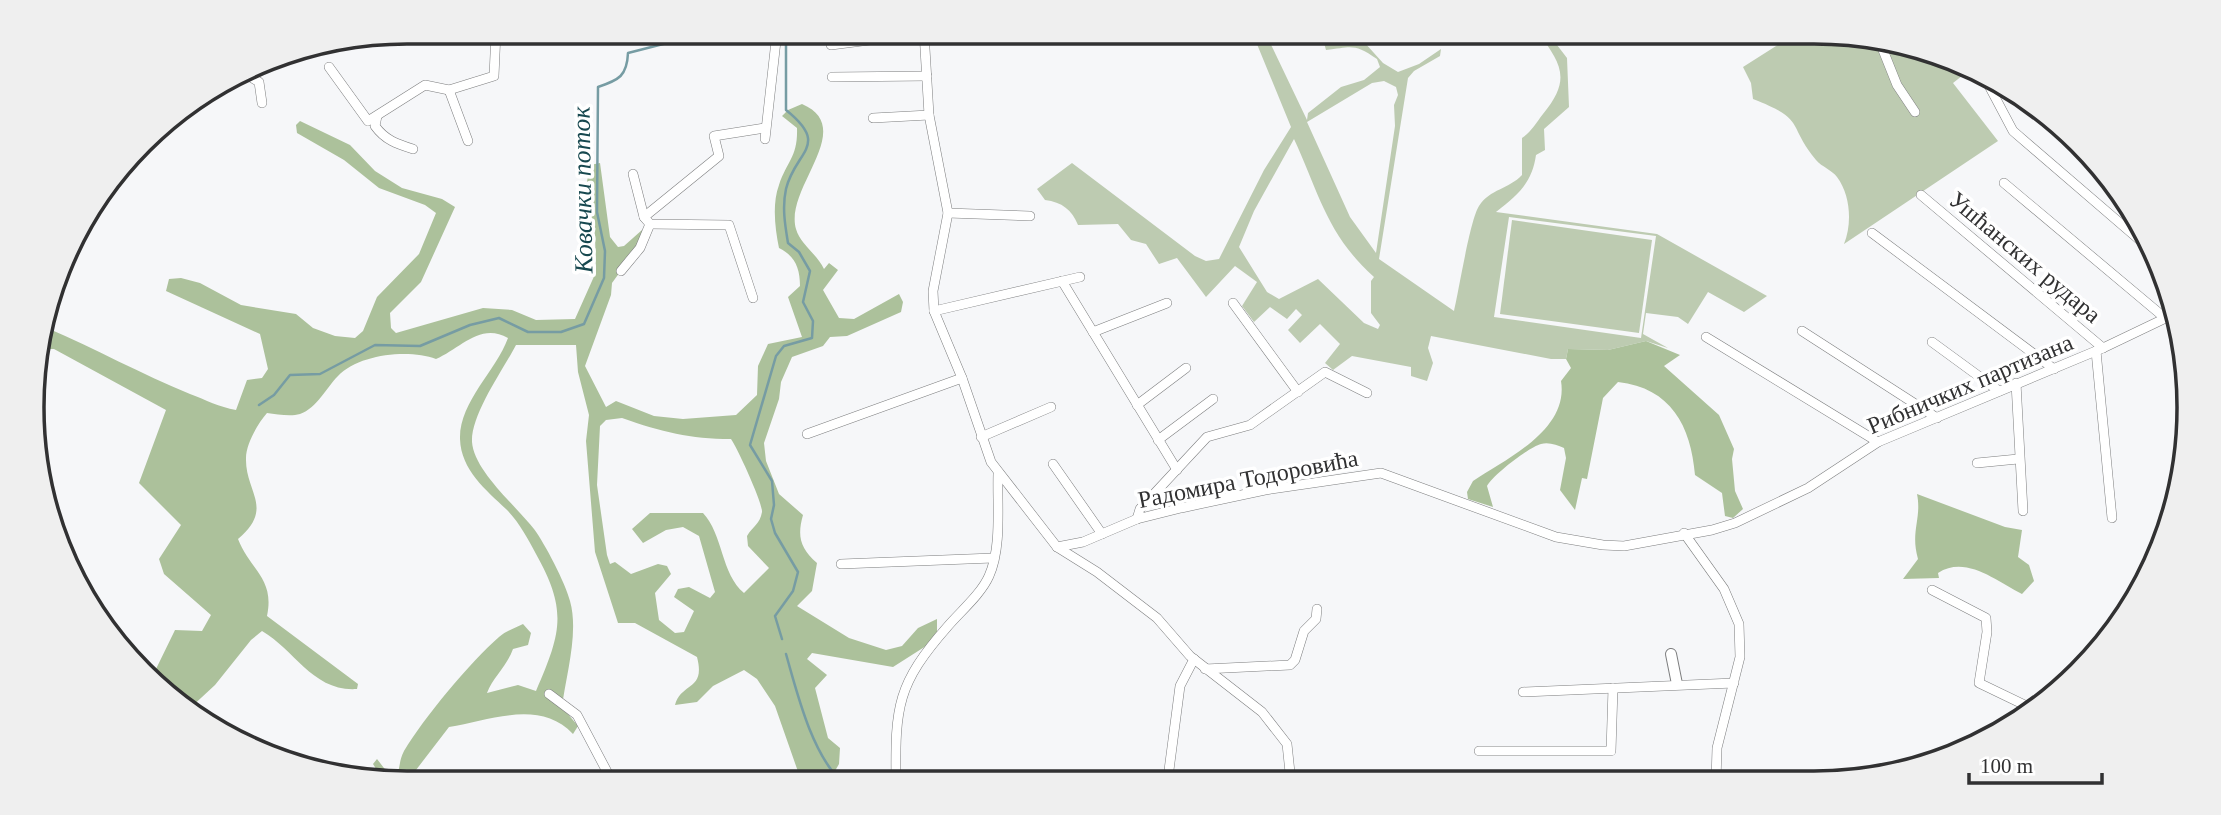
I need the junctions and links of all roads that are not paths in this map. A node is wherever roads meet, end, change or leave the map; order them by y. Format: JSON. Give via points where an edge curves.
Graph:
{"nodes":[{"id":1,"x":495,"y":44,"type":"edge"},
{"id":2,"x":776,"y":44,"type":"edge"},
{"id":3,"x":838,"y":44,"type":"edge"},
{"id":4,"x":925,"y":44,"type":"edge"},
{"id":5,"x":831,"y":45,"type":"dead end"},
{"id":6,"x":1883,"y":51,"type":"edge"},
{"id":7,"x":329,"y":67,"type":"dead end"},
{"id":8,"x":927,"y":75,"type":"junction"},
{"id":9,"x":832,"y":77,"type":"dead end"},
{"id":10,"x":253,"y":78,"type":"edge"},
{"id":11,"x":449,"y":90,"type":"junction"},
{"id":12,"x":1992,"y":90,"type":"edge"},
{"id":13,"x":262,"y":103,"type":"dead end"},
{"id":14,"x":1915,"y":112,"type":"dead end"},
{"id":15,"x":929,"y":115,"type":"junction"},
{"id":16,"x":377,"y":116,"type":"junction"},
{"id":17,"x":873,"y":118,"type":"dead end"},
{"id":18,"x":765,"y":128,"type":"junction"},
{"id":19,"x":765,"y":139,"type":"dead end"},
{"id":20,"x":468,"y":141,"type":"dead end"},
{"id":21,"x":413,"y":149,"type":"dead end"},
{"id":22,"x":633,"y":174,"type":"dead end"},
{"id":23,"x":2004,"y":183,"type":"dead end"},
{"id":24,"x":1921,"y":195,"type":"dead end"},
{"id":25,"x":948,"y":213,"type":"junction"},
{"id":26,"x":1030,"y":216,"type":"dead end"},
{"id":27,"x":647,"y":221,"type":"junction"},
{"id":28,"x":1872,"y":233,"type":"dead end"},
{"id":29,"x":2133,"y":235,"type":"edge"},
{"id":30,"x":621,"y":271,"type":"dead end"},
{"id":31,"x":1080,"y":277,"type":"dead end"},
{"id":32,"x":1062,"y":281,"type":"junction"},
{"id":33,"x":753,"y":298,"type":"dead end"},
{"id":34,"x":1167,"y":303,"type":"dead end"},
{"id":35,"x":1234,"y":303,"type":"dead end"},
{"id":36,"x":934,"y":311,"type":"junction"},
{"id":37,"x":2165,"y":314,"type":"edge"},
{"id":38,"x":2166,"y":318,"type":"edge"},
{"id":39,"x":1802,"y":331,"type":"dead end"},
{"id":40,"x":1093,"y":332,"type":"junction"},
{"id":41,"x":1706,"y":337,"type":"dead end"},
{"id":42,"x":1932,"y":342,"type":"dead end"},
{"id":43,"x":2100,"y":350,"type":"junction"},
{"id":44,"x":1186,"y":369,"type":"dead end"},
{"id":45,"x":2054,"y":369,"type":"junction"},
{"id":46,"x":962,"y":378,"type":"junction"},
{"id":47,"x":2016,"y":383,"type":"junction"},
{"id":48,"x":1999,"y":391,"type":"junction"},
{"id":49,"x":1298,"y":392,"type":"junction"},
{"id":50,"x":1367,"y":393,"type":"dead end"},
{"id":51,"x":1213,"y":399,"type":"dead end"},
{"id":52,"x":1137,"y":405,"type":"junction"},
{"id":53,"x":1051,"y":407,"type":"dead end"},
{"id":54,"x":1937,"y":418,"type":"junction"},
{"id":55,"x":807,"y":434,"type":"dead end"},
{"id":56,"x":981,"y":438,"type":"junction"},
{"id":57,"x":1158,"y":440,"type":"junction"},
{"id":58,"x":1878,"y":442,"type":"junction"},
{"id":59,"x":2018,"y":459,"type":"junction"},
{"id":60,"x":1977,"y":463,"type":"dead end"},
{"id":61,"x":1053,"y":464,"type":"dead end"},
{"id":62,"x":1177,"y":470,"type":"junction"},
{"id":63,"x":998,"y":474,"type":"junction"},
{"id":64,"x":2023,"y":512,"type":"dead end"},
{"id":65,"x":2112,"y":518,"type":"dead end"},
{"id":66,"x":1137,"y":519,"type":"junction"},
{"id":67,"x":1712,"y":530,"type":"joint"},
{"id":68,"x":1684,"y":533,"type":"junction"},
{"id":69,"x":1102,"y":534,"type":"junction"},
{"id":70,"x":1057,"y":547,"type":"junction"},
{"id":71,"x":993,"y":558,"type":"junction"},
{"id":72,"x":841,"y":564,"type":"dead end"},
{"id":73,"x":1932,"y":590,"type":"dead end"},
{"id":74,"x":1317,"y":609,"type":"dead end"},
{"id":75,"x":1671,"y":654,"type":"dead end"},
{"id":76,"x":1194,"y":659,"type":"junction"},
{"id":77,"x":1205,"y":669,"type":"junction"},
{"id":78,"x":1734,"y":683,"type":"junction"},
{"id":79,"x":1676,"y":684,"type":"junction"},
{"id":80,"x":1613,"y":688,"type":"junction"},
{"id":81,"x":1523,"y":692,"type":"dead end"},
{"id":82,"x":549,"y":694,"type":"dead end"},
{"id":83,"x":2024,"y":704,"type":"edge"},
{"id":84,"x":1479,"y":751,"type":"dead end"},
{"id":85,"x":1169,"y":770,"type":"dead end"},
{"id":86,"x":607,"y":771,"type":"edge"},
{"id":87,"x":897,"y":771,"type":"edge"},
{"id":88,"x":1290,"y":771,"type":"edge"},
{"id":89,"x":1716,"y":771,"type":"edge"}],
"edges":[{"from":1,"to":11,"type":"street","via":[[494,76]]},
{"from":2,"to":18,"type":"street"},
{"from":3,"to":5,"type":"street"},
{"from":4,"to":8,"type":"street"},
{"from":6,"to":14,"type":"street","via":[[1897,85]]},
{"from":7,"to":16,"type":"street","via":[[368,121]]},
{"from":8,"to":9,"type":"street"},
{"from":8,"to":15,"type":"street"},
{"from":10,"to":13,"type":"street","via":[[259,82]]},
{"from":11,"to":16,"type":"street","via":[[425,85]]},
{"from":11,"to":20,"type":"street"},
{"from":12,"to":29,"type":"street","via":[[2014,131]]},
{"from":15,"to":17,"type":"street"},
{"from":15,"to":25,"type":"street"},
{"from":16,"to":21,"type":"street","via":[[375,126],[381,134]]},
{"from":18,"to":19,"type":"street"},
{"from":18,"to":27,"type":"street","via":[[714,136],[719,156]]},
{"from":22,"to":27,"type":"street"},
{"from":23,"to":37,"type":"street"},
{"from":24,"to":43,"type":"street","name":"Ушћанских рудара"},
{"from":25,"to":26,"type":"street"},
{"from":25,"to":36,"type":"street","via":[[935,278]]},
{"from":27,"to":30,"type":"street","via":[[640,248]]},
{"from":27,"to":33,"type":"street","via":[[729,225]]},
{"from":28,"to":45,"type":"street"},
{"from":31,"to":32,"type":"street"},
{"from":32,"to":36,"type":"street"},
{"from":32,"to":40,"type":"street"},
{"from":34,"to":40,"type":"street"},
{"from":35,"to":49,"type":"street"},
{"from":36,"to":46,"type":"street"},
{"from":38,"to":43,"type":"street","name":"Рибничких партизана"},
{"from":39,"to":54,"type":"street"},
{"from":40,"to":52,"type":"street"},
{"from":41,"to":58,"type":"street"},
{"from":42,"to":48,"type":"street"},
{"from":43,"to":45,"type":"street","name":"Рибничких партизана"},
{"from":43,"to":65,"type":"street","name":"Ушћанских рудара"},
{"from":44,"to":52,"type":"street"},
{"from":45,"to":47,"type":"street","name":"Рибничких партизана"},
{"from":46,"to":55,"type":"street"},
{"from":46,"to":56,"type":"street"},
{"from":47,"to":48,"type":"street","name":"Рибничких партизана"},
{"from":47,"to":59,"type":"street"},
{"from":48,"to":54,"type":"street","name":"Рибничких партизана"},
{"from":49,"to":50,"type":"street","via":[[1325,372]]},
{"from":49,"to":62,"type":"street","via":[[1250,425],[1207,437]]},
{"from":51,"to":57,"type":"street"},
{"from":52,"to":57,"type":"street"},
{"from":53,"to":56,"type":"street"},
{"from":54,"to":58,"type":"street","name":"Рибничких партизана"},
{"from":56,"to":63,"type":"street"},
{"from":57,"to":62,"type":"street"},
{"from":58,"to":67,"type":"street","name":"Рибничких партизана","via":[[1808,488]]},
{"from":59,"to":60,"type":"street"},
{"from":59,"to":64,"type":"street"},
{"from":61,"to":69,"type":"street"},
{"from":62,"to":66,"type":"street","via":[[1140,509]]},
{"from":63,"to":70,"type":"street"},
{"from":63,"to":71,"type":"street"},
{"from":66,"to":68,"type":"street","name":"Радомира Тодоровића","via":[[1265,490],[1381,473],[1556,537],[1624,546]]},
{"from":66,"to":69,"type":"street","name":"Радомира Тодоровића"},
{"from":67,"to":68,"type":"street","name":"Радомира Тодоровића"},
{"from":68,"to":78,"type":"street","via":[[1724,589],[1739,624],[1740,657]]},
{"from":69,"to":70,"type":"street","name":"Радомира Тодоровића"},
{"from":70,"to":76,"type":"street","via":[[1157,618]]},
{"from":71,"to":72,"type":"street"},
{"from":71,"to":87,"type":"street","via":[[989,576],[918,661],[903,691]]},
{"from":73,"to":83,"type":"street","via":[[1986,618],[1979,683]]},
{"from":74,"to":77,"type":"street","via":[[1317,619],[1304,631],[1290,665]]},
{"from":75,"to":79,"type":"street"},
{"from":76,"to":77,"type":"street"},
{"from":76,"to":85,"type":"street","via":[[1180,686]]},
{"from":77,"to":88,"type":"street","via":[[1262,712],[1287,744]]},
{"from":78,"to":79,"type":"street"},
{"from":78,"to":89,"type":"street","via":[[1717,748]]},
{"from":79,"to":80,"type":"street"},
{"from":80,"to":81,"type":"street"},
{"from":80,"to":84,"type":"street","via":[[1611,751]]},
{"from":82,"to":86,"type":"street","via":[[577,715]]}]}
